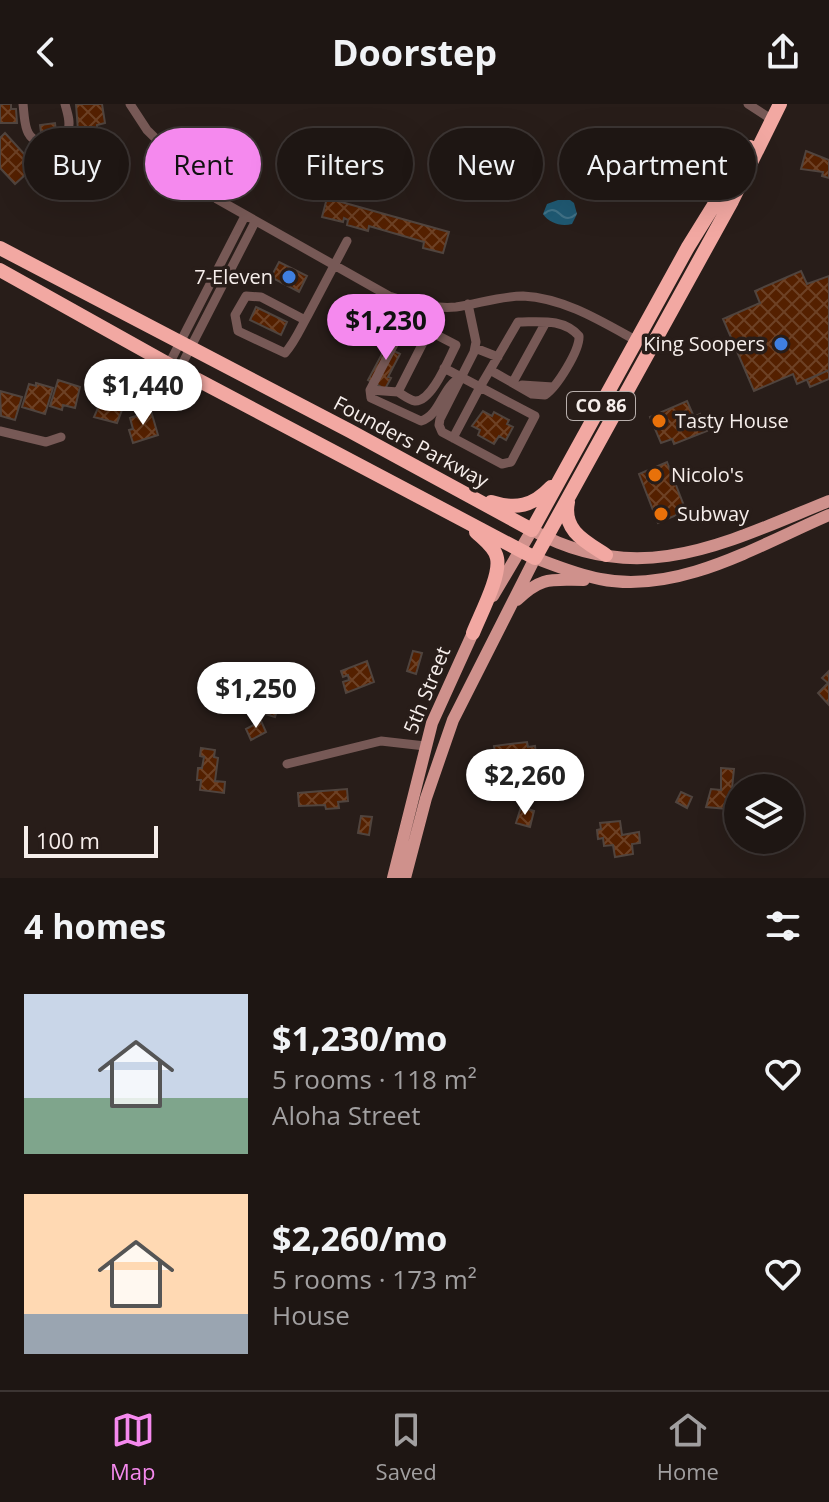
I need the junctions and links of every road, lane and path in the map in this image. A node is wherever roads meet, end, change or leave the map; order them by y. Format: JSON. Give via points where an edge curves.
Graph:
{"nodes":[{"id":1,"x":23,"y":104,"type":"edge"},
{"id":2,"x":65,"y":104,"type":"edge"},
{"id":3,"x":130,"y":104,"type":"edge"},
{"id":4,"x":748,"y":104,"type":"edge"},
{"id":5,"x":775,"y":108,"type":"edge"},
{"id":6,"x":250,"y":219,"type":"junction"},
{"id":7,"x":347,"y":241,"type":"dead end"},
{"id":8,"x":0,"y":248,"type":"edge"},
{"id":9,"x":335,"y":266,"type":"junction"},
{"id":10,"x":0,"y":270,"type":"edge"},
{"id":11,"x":468,"y":304,"type":"junction"},
{"id":12,"x":305,"y":320,"type":"junction"},
{"id":13,"x":546,"y":322,"type":"junction"},
{"id":14,"x":429,"y":331,"type":"junction"},
{"id":15,"x":637,"y":341,"type":"junction"},
{"id":16,"x":185,"y":345,"type":"junction"},
{"id":17,"x":475,"y":348,"type":"junction"},
{"id":18,"x":498,"y":357,"type":"junction"},
{"id":19,"x":174,"y":367,"type":"junction"},
{"id":20,"x":444,"y":368,"type":"junction"},
{"id":21,"x":490,"y":370,"type":"junction"},
{"id":22,"x":462,"y":377,"type":"junction"},
{"id":23,"x":516,"y":384,"type":"junction"},
{"id":24,"x":480,"y":387,"type":"junction"},
{"id":25,"x":370,"y":390,"type":"junction"},
{"id":26,"x":398,"y":392,"type":"junction"},
{"id":27,"x":0,"y":431,"type":"edge"},
{"id":28,"x":61,"y":437,"type":"dead end"},
{"id":29,"x":453,"y":438,"type":"junction"},
{"id":30,"x":566,"y":471,"type":"junction"},
{"id":31,"x":577,"y":482,"type":"junction"},
{"id":32,"x":453,"y":487,"type":"junction"},
{"id":33,"x":829,"y":501,"type":"edge"},
{"id":34,"x":829,"y":515,"type":"edge"},
{"id":35,"x":461,"y":518,"type":"junction"},
{"id":36,"x":532,"y":530,"type":"junction"},
{"id":37,"x":547,"y":539,"type":"junction"},
{"id":38,"x":521,"y":550,"type":"junction"},
{"id":39,"x":606,"y":555,"type":"junction"},
{"id":40,"x":535,"y":558,"type":"junction"},
{"id":41,"x":601,"y":580,"type":"junction"},
{"id":42,"x":506,"y":611,"type":"junction"},
{"id":43,"x":483,"y":614,"type":"junction"},
{"id":44,"x":473,"y":633,"type":"junction"},
{"id":45,"x":444,"y":745,"type":"junction"},
{"id":46,"x":425,"y":746,"type":"junction"},
{"id":47,"x":287,"y":764,"type":"dead end"},
{"id":48,"x":407,"y":872,"type":"edge"},
{"id":49,"x":393,"y":878,"type":"edge"}],
"edges":[{"from":1,"to":2,"type":"street","via":[[31,138],[52,143],[68,129]]},
{"from":3,"to":6,"type":"street","via":[[147,130],[217,199]]},
{"from":4,"to":5,"type":"street"},
{"from":5,"to":15,"type":"highway","number":"CO 86","via":[[688,247]]},
{"from":5,"to":31,"type":"highway","number":"CO 86","via":[[732,201]]},
{"from":6,"to":9,"type":"street"},
{"from":6,"to":16,"type":"street"},
{"from":7,"to":9,"type":"street"},
{"from":8,"to":16,"type":"highway","name":"Founders Parkway","number":"CO 86"},
{"from":9,"to":11,"type":"street","via":[[417,305]]},
{"from":9,"to":12,"type":"street"},
{"from":10,"to":19,"type":"highway"},
{"from":11,"to":15,"type":"street","via":[[513,296],[551,300]]},
{"from":11,"to":17,"type":"street"},
{"from":12,"to":12,"type":"street","via":[[285,353],[238,331],[235,315],[246,296],[253,296]]},
{"from":13,"to":18,"type":"street","via":[[518,322]]},
{"from":13,"to":23,"type":"street"},
{"from":13,"to":23,"type":"street","via":[[572,328],[579,336],[576,350],[545,395]]},
{"from":14,"to":20,"type":"street","via":[[456,345]]},
{"from":14,"to":25,"type":"street","via":[[411,324],[403,327]]},
{"from":14,"to":26,"type":"street"},
{"from":15,"to":30,"type":"highway","number":"CO 86"},
{"from":16,"to":19,"type":"street"},
{"from":16,"to":32,"type":"highway","name":"Founders Parkway","number":"CO 86"},
{"from":17,"to":18,"type":"street"},
{"from":17,"to":22,"type":"street"},
{"from":18,"to":21,"type":"street"},
{"from":19,"to":35,"type":"highway"},
{"from":20,"to":22,"type":"street"},
{"from":20,"to":26,"type":"street","via":[[422,399]]},
{"from":21,"to":23,"type":"street"},
{"from":21,"to":24,"type":"street"},
{"from":22,"to":24,"type":"street"},
{"from":22,"to":25,"type":"street","via":[[421,421],[375,401]]},
{"from":22,"to":29,"type":"street","via":[[439,425]]},
{"from":24,"to":29,"type":"street"},
{"from":24,"to":29,"type":"street","via":[[535,416],[517,451],[511,462],[502,464]]},
{"from":25,"to":26,"type":"street"},
{"from":27,"to":28,"type":"street","via":[[46,442]]},
{"from":30,"to":32,"type":"highway","number":"CO 86","via":[[535,502],[519,506],[497,504]]},
{"from":30,"to":36,"type":"highway"},
{"from":31,"to":37,"type":"highway","number":"CO 86"},
{"from":31,"to":39,"type":"highway","via":[[568,504],[568,523]]},
{"from":32,"to":36,"type":"highway","name":"Founders Parkway"},
{"from":33,"to":39,"type":"main road","name":"Founders Parkway","via":[[709,549],[650,558]]},
{"from":34,"to":41,"type":"main road","via":[[681,577]]},
{"from":35,"to":38,"type":"highway"},
{"from":35,"to":44,"type":"highway","via":[[497,558],[494,581]]},
{"from":36,"to":37,"type":"main road","name":"Founders Parkway"},
{"from":36,"to":38,"type":"main road","name":"5th Street"},
{"from":37,"to":39,"type":"main road","name":"Founders Parkway"},
{"from":37,"to":40,"type":"highway","name":"5th Street","number":"CO 86"},
{"from":38,"to":40,"type":"highway"},
{"from":38,"to":43,"type":"main road","name":"5th Street"},
{"from":40,"to":41,"type":"main road"},
{"from":40,"to":42,"type":"main road","name":"5th Street"},
{"from":41,"to":42,"type":"main road","via":[[543,580]]},
{"from":42,"to":45,"type":"main road","name":"5th Street"},
{"from":43,"to":44,"type":"main road","name":"5th Street"},
{"from":43,"to":45,"type":"main road","via":[[442,722]]},
{"from":44,"to":46,"type":"main road","name":"5th Street"},
{"from":45,"to":48,"type":"main road","name":"5th Street"},
{"from":46,"to":47,"type":"street","via":[[381,741]]},
{"from":46,"to":48,"type":"main road","via":[[429,757],[412,821]]},
{"from":46,"to":49,"type":"main road","name":"5th Street"}]}
